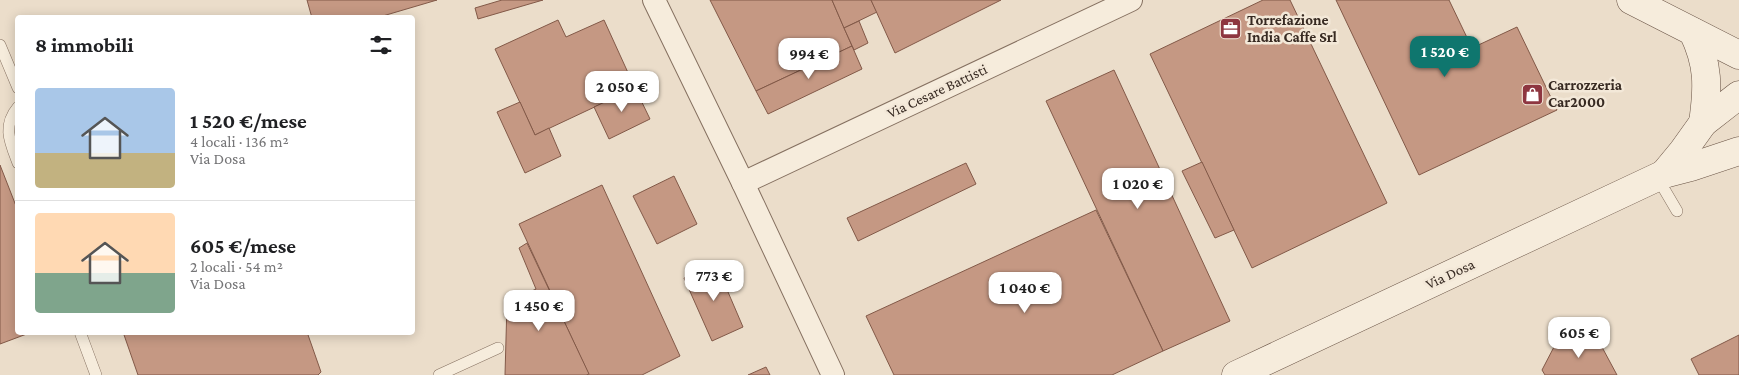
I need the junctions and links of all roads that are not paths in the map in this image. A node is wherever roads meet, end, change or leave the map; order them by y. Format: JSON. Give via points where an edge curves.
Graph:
{"nodes":[{"id":1,"x":654,"y":0,"type":"edge"},
{"id":2,"x":1131,"y":0,"type":"edge"},
{"id":3,"x":1631,"y":0,"type":"edge"},
{"id":4,"x":1693,"y":32,"type":"junction"},
{"id":5,"x":0,"y":45,"type":"edge"},
{"id":6,"x":1739,"y":55,"type":"edge"},
{"id":7,"x":15,"y":81,"type":"edge"},
{"id":8,"x":1739,"y":95,"type":"edge"},
{"id":9,"x":15,"y":111,"type":"edge"},
{"id":10,"x":1703,"y":123,"type":"junction"},
{"id":11,"x":1738,"y":151,"type":"edge"},
{"id":12,"x":15,"y":155,"type":"edge"},
{"id":13,"x":1660,"y":175,"type":"junction"},
{"id":14,"x":743,"y":183,"type":"junction"},
{"id":15,"x":1677,"y":211,"type":"dead end"},
{"id":16,"x":81,"y":335,"type":"edge"},
{"id":17,"x":498,"y":348,"type":"dead end"},
{"id":18,"x":96,"y":375,"type":"edge"},
{"id":19,"x":439,"y":375,"type":"edge"},
{"id":20,"x":833,"y":375,"type":"edge"},
{"id":21,"x":1236,"y":375,"type":"edge"}],
"edges":[{"from":1,"to":14,"type":"street"},
{"from":2,"to":14,"type":"street","name":"Via Cesare Battisti"},
{"from":3,"to":4,"type":"street"},
{"from":4,"to":6,"type":"street"},
{"from":4,"to":10,"type":"street","via":[[1706,69]]},
{"from":5,"to":7,"type":"lane"},
{"from":8,"to":10,"type":"street"},
{"from":9,"to":12,"type":"lane","via":[[7,132]]},
{"from":10,"to":13,"type":"street"},
{"from":11,"to":13,"type":"street"},
{"from":13,"to":15,"type":"lane"},
{"from":13,"to":21,"type":"street","name":"Via Dosa"},
{"from":14,"to":20,"type":"street"},
{"from":16,"to":18,"type":"lane"},
{"from":17,"to":19,"type":"lane"}]}
